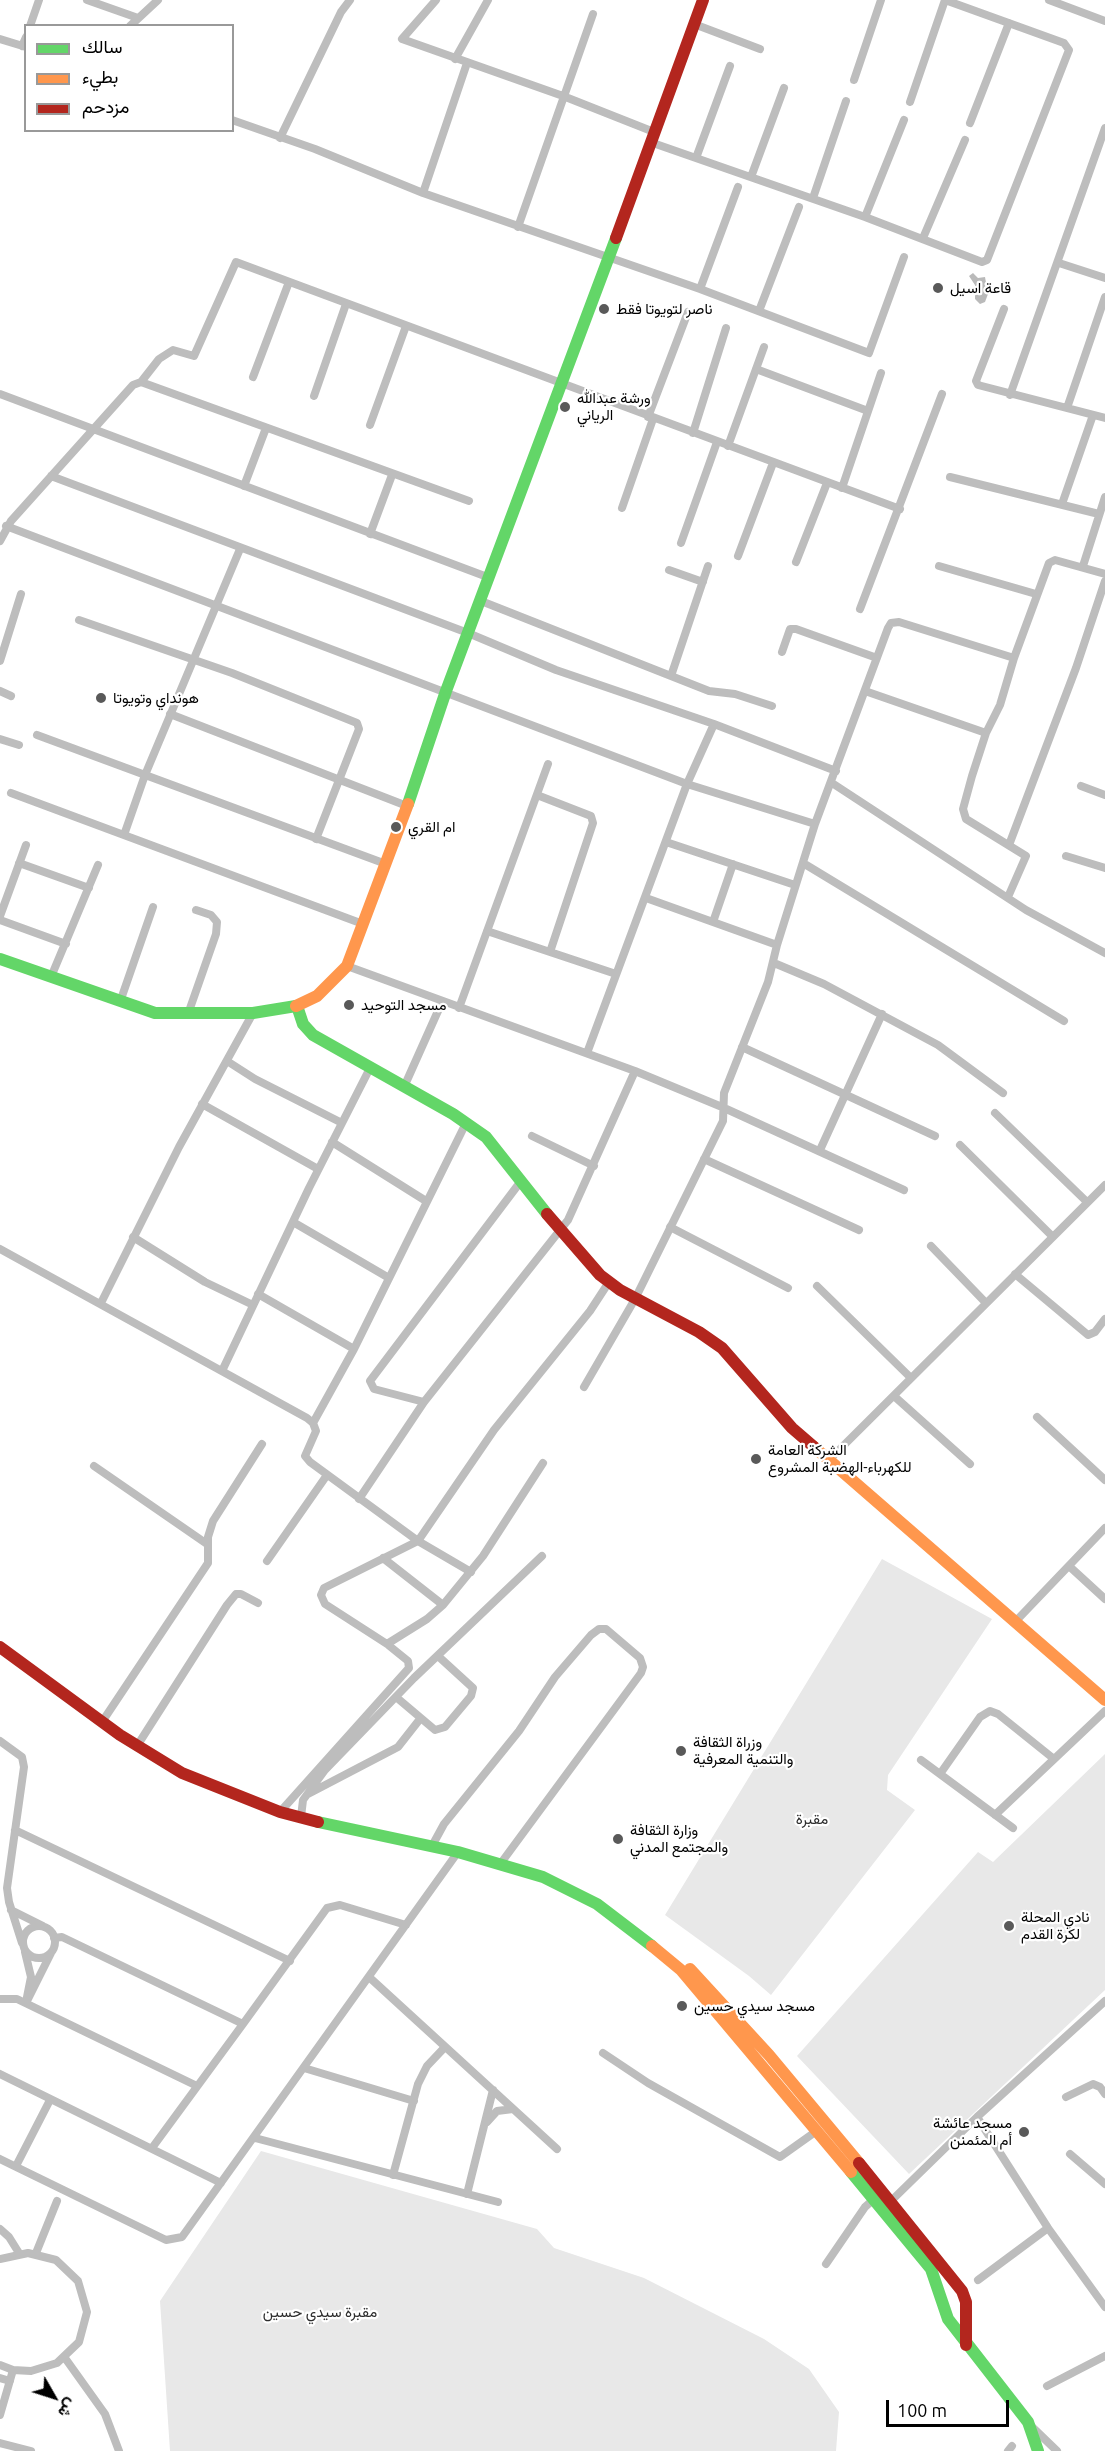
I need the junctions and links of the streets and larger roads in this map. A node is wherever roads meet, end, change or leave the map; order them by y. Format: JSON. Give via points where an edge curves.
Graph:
{"nodes":[{"id":1,"x":39,"y":0,"type":"edge"},
{"id":2,"x":87,"y":0,"type":"edge"},
{"id":3,"x":158,"y":0,"type":"edge"},
{"id":4,"x":350,"y":0,"type":"edge"},
{"id":5,"x":436,"y":0,"type":"edge"},
{"id":6,"x":488,"y":0,"type":"edge"},
{"id":7,"x":703,"y":0,"type":"edge"},
{"id":8,"x":881,"y":0,"type":"edge"},
{"id":9,"x":945,"y":0,"type":"edge"},
{"id":10,"x":1049,"y":0,"type":"edge"},
{"id":11,"x":593,"y":14,"type":"dead end"},
{"id":12,"x":138,"y":18,"type":"junction"},
{"id":13,"x":1105,"y":21,"type":"edge"},
{"id":14,"x":1009,"y":23,"type":"junction"},
{"id":15,"x":31,"y":24,"type":"edge"},
{"id":16,"x":132,"y":24,"type":"edge"},
{"id":17,"x":694,"y":24,"type":"junction"},
{"id":18,"x":0,"y":39,"type":"edge"},
{"id":19,"x":24,"y":47,"type":"edge"},
{"id":20,"x":760,"y":50,"type":"dead end"},
{"id":21,"x":454,"y":59,"type":"junction"},
{"id":22,"x":467,"y":63,"type":"junction"},
{"id":23,"x":730,"y":66,"type":"dead end"},
{"id":24,"x":854,"y":80,"type":"dead end"},
{"id":25,"x":784,"y":88,"type":"dead end"},
{"id":26,"x":563,"y":96,"type":"junction"},
{"id":27,"x":846,"y":101,"type":"dead end"},
{"id":28,"x":910,"y":102,"type":"dead end"},
{"id":29,"x":904,"y":120,"type":"dead end"},
{"id":30,"x":234,"y":121,"type":"edge"},
{"id":31,"x":970,"y":123,"type":"dead end"},
{"id":32,"x":1105,"y":128,"type":"edge"},
{"id":33,"x":652,"y":137,"type":"junction"},
{"id":34,"x":280,"y":138,"type":"junction"},
{"id":35,"x":964,"y":140,"type":"dead end"},
{"id":36,"x":696,"y":158,"type":"junction"},
{"id":37,"x":751,"y":177,"type":"junction"},
{"id":38,"x":738,"y":187,"type":"dead end"},
{"id":39,"x":423,"y":193,"type":"junction"},
{"id":40,"x":813,"y":198,"type":"junction"},
{"id":41,"x":799,"y":207,"type":"dead end"},
{"id":42,"x":865,"y":217,"type":"junction"},
{"id":43,"x":518,"y":227,"type":"junction"},
{"id":44,"x":923,"y":238,"type":"junction"},
{"id":45,"x":608,"y":257,"type":"junction"},
{"id":46,"x":904,"y":257,"type":"dead end"},
{"id":47,"x":1059,"y":263,"type":"junction"},
{"id":48,"x":1105,"y":278,"type":"edge"},
{"id":49,"x":289,"y":282,"type":"junction"},
{"id":50,"x":700,"y":289,"type":"junction"},
{"id":51,"x":1105,"y":297,"type":"edge"},
{"id":52,"x":346,"y":304,"type":"junction"},
{"id":53,"x":1004,"y":309,"type":"dead end"},
{"id":54,"x":759,"y":311,"type":"junction"},
{"id":55,"x":688,"y":312,"type":"dead end"},
{"id":56,"x":406,"y":326,"type":"junction"},
{"id":57,"x":726,"y":328,"type":"dead end"},
{"id":58,"x":764,"y":347,"type":"dead end"},
{"id":59,"x":756,"y":369,"type":"junction"},
{"id":60,"x":881,"y":373,"type":"dead end"},
{"id":61,"x":253,"y":377,"type":"dead end"},
{"id":62,"x":141,"y":382,"type":"junction"},
{"id":63,"x":560,"y":384,"type":"junction"},
{"id":64,"x":0,"y":394,"type":"edge"},
{"id":65,"x":942,"y":394,"type":"dead end"},
{"id":66,"x":1010,"y":395,"type":"junction"},
{"id":67,"x":314,"y":396,"type":"dead end"},
{"id":68,"x":1067,"y":408,"type":"junction"},
{"id":69,"x":868,"y":411,"type":"junction"},
{"id":70,"x":1093,"y":415,"type":"junction"},
{"id":71,"x":651,"y":418,"type":"junction"},
{"id":72,"x":1105,"y":418,"type":"edge"},
{"id":73,"x":370,"y":425,"type":"dead end"},
{"id":74,"x":266,"y":428,"type":"junction"},
{"id":75,"x":94,"y":429,"type":"junction"},
{"id":76,"x":693,"y":433,"type":"junction"},
{"id":77,"x":717,"y":442,"type":"junction"},
{"id":78,"x":728,"y":446,"type":"junction"},
{"id":79,"x":773,"y":463,"type":"junction"},
{"id":80,"x":392,"y":475,"type":"junction"},
{"id":81,"x":51,"y":476,"type":"junction"},
{"id":82,"x":950,"y":477,"type":"dead end"},
{"id":83,"x":827,"y":483,"type":"junction"},
{"id":84,"x":244,"y":486,"type":"junction"},
{"id":85,"x":842,"y":488,"type":"junction"},
{"id":86,"x":1105,"y":497,"type":"edge"},
{"id":87,"x":469,"y":501,"type":"dead end"},
{"id":88,"x":1062,"y":504,"type":"junction"},
{"id":89,"x":622,"y":508,"type":"dead end"},
{"id":90,"x":900,"y":509,"type":"junction"},
{"id":91,"x":1099,"y":514,"type":"junction"},
{"id":92,"x":6,"y":526,"type":"junction"},
{"id":93,"x":370,"y":534,"type":"junction"},
{"id":94,"x":0,"y":542,"type":"edge"},
{"id":95,"x":681,"y":543,"type":"dead end"},
{"id":96,"x":240,"y":549,"type":"junction"},
{"id":97,"x":738,"y":556,"type":"dead end"},
{"id":98,"x":796,"y":562,"type":"dead end"},
{"id":99,"x":708,"y":566,"type":"dead end"},
{"id":100,"x":939,"y":566,"type":"dead end"},
{"id":101,"x":1083,"y":566,"type":"junction"},
{"id":102,"x":669,"y":570,"type":"dead end"},
{"id":103,"x":1105,"y":574,"type":"edge"},
{"id":104,"x":490,"y":578,"type":"junction"},
{"id":105,"x":1105,"y":581,"type":"edge"},
{"id":106,"x":703,"y":582,"type":"junction"},
{"id":107,"x":21,"y":594,"type":"dead end"},
{"id":108,"x":1036,"y":594,"type":"junction"},
{"id":109,"x":481,"y":601,"type":"junction"},
{"id":110,"x":217,"y":605,"type":"junction"},
{"id":111,"x":860,"y":609,"type":"dead end"},
{"id":112,"x":79,"y":620,"type":"dead end"},
{"id":113,"x":468,"y":633,"type":"junction"},
{"id":114,"x":782,"y":652,"type":"dead end"},
{"id":115,"x":877,"y":658,"type":"junction"},
{"id":116,"x":1014,"y":658,"type":"junction"},
{"id":117,"x":192,"y":659,"type":"junction"},
{"id":118,"x":0,"y":661,"type":"edge"},
{"id":119,"x":671,"y":676,"type":"junction"},
{"id":120,"x":0,"y":691,"type":"edge"},
{"id":121,"x":446,"y":691,"type":"junction"},
{"id":122,"x":865,"y":691,"type":"junction"},
{"id":123,"x":11,"y":696,"type":"dead end"},
{"id":124,"x":772,"y":706,"type":"dead end"},
{"id":125,"x":170,"y":714,"type":"junction"},
{"id":126,"x":714,"y":724,"type":"junction"},
{"id":127,"x":986,"y":733,"type":"junction"},
{"id":128,"x":37,"y":735,"type":"dead end"},
{"id":129,"x":0,"y":739,"type":"edge"},
{"id":130,"x":19,"y":746,"type":"dead end"},
{"id":131,"x":548,"y":764,"type":"dead end"},
{"id":132,"x":836,"y":771,"type":"junction"},
{"id":133,"x":145,"y":775,"type":"junction"},
{"id":134,"x":339,"y":779,"type":"junction"},
{"id":135,"x":832,"y":783,"type":"junction"},
{"id":136,"x":687,"y":784,"type":"junction"},
{"id":137,"x":1081,"y":786,"type":"dead end"},
{"id":138,"x":11,"y":793,"type":"dead end"},
{"id":139,"x":537,"y":795,"type":"junction"},
{"id":140,"x":1105,"y":795,"type":"edge"},
{"id":141,"x":407,"y":806,"type":"junction"},
{"id":142,"x":815,"y":824,"type":"junction"},
{"id":143,"x":124,"y":835,"type":"junction"},
{"id":144,"x":316,"y":839,"type":"junction"},
{"id":145,"x":666,"y":842,"type":"junction"},
{"id":146,"x":26,"y":845,"type":"dead end"},
{"id":147,"x":1009,"y":845,"type":"junction"},
{"id":148,"x":1066,"y":856,"type":"dead end"},
{"id":149,"x":19,"y":862,"type":"junction"},
{"id":150,"x":803,"y":863,"type":"junction"},
{"id":151,"x":386,"y":864,"type":"junction"},
{"id":152,"x":733,"y":864,"type":"junction"},
{"id":153,"x":98,"y":865,"type":"dead end"},
{"id":154,"x":1105,"y":868,"type":"edge"},
{"id":155,"x":795,"y":885,"type":"junction"},
{"id":156,"x":89,"y":888,"type":"junction"},
{"id":157,"x":1008,"y":897,"type":"junction"},
{"id":158,"x":646,"y":898,"type":"junction"},
{"id":159,"x":153,"y":907,"type":"dead end"},
{"id":160,"x":196,"y":910,"type":"dead end"},
{"id":161,"x":0,"y":918,"type":"edge"},
{"id":162,"x":713,"y":922,"type":"junction"},
{"id":163,"x":363,"y":924,"type":"junction"},
{"id":164,"x":487,"y":931,"type":"junction"},
{"id":165,"x":66,"y":944,"type":"junction"},
{"id":166,"x":777,"y":945,"type":"junction"},
{"id":167,"x":550,"y":952,"type":"junction"},
{"id":168,"x":1105,"y":953,"type":"edge"},
{"id":169,"x":0,"y":959,"type":"edge"},
{"id":170,"x":774,"y":963,"type":"junction"},
{"id":171,"x":347,"y":966,"type":"junction"},
{"id":172,"x":616,"y":974,"type":"junction"},
{"id":173,"x":51,"y":977,"type":"junction"},
{"id":174,"x":120,"y":1002,"type":"junction"},
{"id":175,"x":442,"y":1002,"type":"junction"},
{"id":176,"x":297,"y":1006,"type":"junction"},
{"id":177,"x":459,"y":1008,"type":"junction"},
{"id":178,"x":253,"y":1013,"type":"junction"},
{"id":179,"x":188,"y":1014,"type":"junction"},
{"id":180,"x":882,"y":1014,"type":"junction"},
{"id":181,"x":1064,"y":1021,"type":"dead end"},
{"id":182,"x":742,"y":1047,"type":"junction"},
{"id":183,"x":587,"y":1053,"type":"junction"},
{"id":184,"x":227,"y":1061,"type":"junction"},
{"id":185,"x":370,"y":1068,"type":"junction"},
{"id":186,"x":635,"y":1071,"type":"junction"},
{"id":187,"x":404,"y":1087,"type":"junction"},
{"id":188,"x":1003,"y":1093,"type":"dead end"},
{"id":189,"x":845,"y":1094,"type":"junction"},
{"id":190,"x":202,"y":1104,"type":"junction"},
{"id":191,"x":722,"y":1107,"type":"junction"},
{"id":192,"x":995,"y":1113,"type":"dead end"},
{"id":193,"x":342,"y":1123,"type":"junction"},
{"id":194,"x":466,"y":1123,"type":"junction"},
{"id":195,"x":478,"y":1132,"type":"junction"},
{"id":196,"x":532,"y":1136,"type":"dead end"},
{"id":197,"x":935,"y":1136,"type":"dead end"},
{"id":198,"x":332,"y":1142,"type":"junction"},
{"id":199,"x":960,"y":1145,"type":"dead end"},
{"id":200,"x":820,"y":1150,"type":"junction"},
{"id":201,"x":704,"y":1159,"type":"junction"},
{"id":202,"x":594,"y":1166,"type":"junction"},
{"id":203,"x":318,"y":1169,"type":"junction"},
{"id":204,"x":518,"y":1185,"type":"junction"},
{"id":205,"x":1105,"y":1185,"type":"edge"},
{"id":206,"x":904,"y":1190,"type":"dead end"},
{"id":207,"x":426,"y":1201,"type":"junction"},
{"id":208,"x":1087,"y":1202,"type":"junction"},
{"id":209,"x":293,"y":1222,"type":"junction"},
{"id":210,"x":670,"y":1227,"type":"junction"},
{"id":211,"x":560,"y":1230,"type":"junction"},
{"id":212,"x":859,"y":1230,"type":"dead end"},
{"id":213,"x":1053,"y":1237,"type":"junction"},
{"id":214,"x":133,"y":1238,"type":"junction"},
{"id":215,"x":931,"y":1246,"type":"dead end"},
{"id":216,"x":0,"y":1250,"type":"edge"},
{"id":217,"x":1015,"y":1275,"type":"junction"},
{"id":218,"x":389,"y":1278,"type":"junction"},
{"id":219,"x":609,"y":1282,"type":"junction"},
{"id":220,"x":817,"y":1286,"type":"dead end"},
{"id":221,"x":788,"y":1288,"type":"dead end"},
{"id":222,"x":258,"y":1294,"type":"junction"},
{"id":223,"x":635,"y":1299,"type":"junction"},
{"id":224,"x":101,"y":1303,"type":"junction"},
{"id":225,"x":986,"y":1303,"type":"junction"},
{"id":226,"x":253,"y":1305,"type":"junction"},
{"id":227,"x":1105,"y":1319,"type":"edge"},
{"id":228,"x":354,"y":1349,"type":"junction"},
{"id":229,"x":222,"y":1371,"type":"junction"},
{"id":230,"x":911,"y":1378,"type":"junction"},
{"id":231,"x":585,"y":1387,"type":"dead end"},
{"id":232,"x":894,"y":1396,"type":"junction"},
{"id":233,"x":424,"y":1402,"type":"junction"},
{"id":234,"x":1037,"y":1417,"type":"dead end"},
{"id":235,"x":313,"y":1423,"type":"junction"},
{"id":236,"x":262,"y":1444,"type":"dead end"},
{"id":237,"x":829,"y":1460,"type":"junction"},
{"id":238,"x":543,"y":1463,"type":"dead end"},
{"id":239,"x":970,"y":1464,"type":"dead end"},
{"id":240,"x":94,"y":1466,"type":"dead end"},
{"id":241,"x":327,"y":1475,"type":"junction"},
{"id":242,"x":1105,"y":1480,"type":"edge"},
{"id":243,"x":359,"y":1499,"type":"junction"},
{"id":244,"x":1105,"y":1528,"type":"edge"},
{"id":245,"x":418,"y":1541,"type":"junction"},
{"id":246,"x":207,"y":1544,"type":"junction"},
{"id":247,"x":542,"y":1556,"type":"dead end"},
{"id":248,"x":383,"y":1558,"type":"junction"},
{"id":249,"x":267,"y":1561,"type":"dead end"},
{"id":250,"x":1069,"y":1566,"type":"junction"},
{"id":251,"x":471,"y":1572,"type":"junction"},
{"id":252,"x":1105,"y":1599,"type":"edge"},
{"id":253,"x":258,"y":1604,"type":"dead end"},
{"id":254,"x":443,"y":1605,"type":"junction"},
{"id":255,"x":1015,"y":1622,"type":"junction"},
{"id":256,"x":387,"y":1644,"type":"junction"},
{"id":257,"x":0,"y":1647,"type":"edge"},
{"id":258,"x":438,"y":1656,"type":"junction"},
{"id":259,"x":396,"y":1697,"type":"junction"},
{"id":260,"x":1105,"y":1700,"type":"edge"},
{"id":261,"x":1105,"y":1711,"type":"edge"},
{"id":262,"x":420,"y":1719,"type":"junction"},
{"id":263,"x":102,"y":1722,"type":"junction"},
{"id":264,"x":0,"y":1741,"type":"edge"},
{"id":265,"x":137,"y":1746,"type":"junction"},
{"id":266,"x":1054,"y":1759,"type":"junction"},
{"id":267,"x":921,"y":1760,"type":"dead end"},
{"id":268,"x":940,"y":1774,"type":"junction"},
{"id":269,"x":306,"y":1794,"type":"junction"},
{"id":270,"x":280,"y":1812,"type":"junction"},
{"id":271,"x":995,"y":1815,"type":"junction"},
{"id":272,"x":300,"y":1817,"type":"junction"},
{"id":273,"x":1013,"y":1828,"type":"dead end"},
{"id":274,"x":15,"y":1830,"type":"junction"},
{"id":275,"x":432,"y":1846,"type":"junction"},
{"id":276,"x":458,"y":1852,"type":"junction"},
{"id":277,"x":501,"y":1863,"type":"junction"},
{"id":278,"x":11,"y":1910,"type":"junction"},
{"id":279,"x":406,"y":1925,"type":"junction"},
{"id":280,"x":45,"y":1927,"type":"junction"},
{"id":281,"x":54,"y":1938,"type":"junction"},
{"id":282,"x":22,"y":1943,"type":"junction"},
{"id":283,"x":26,"y":1952,"type":"junction"},
{"id":284,"x":52,"y":1952,"type":"junction"},
{"id":285,"x":290,"y":1961,"type":"junction"},
{"id":286,"x":681,"y":1970,"type":"junction"},
{"id":287,"x":369,"y":1977,"type":"junction"},
{"id":288,"x":0,"y":1999,"type":"edge"},
{"id":289,"x":1105,"y":2001,"type":"edge"},
{"id":290,"x":26,"y":2003,"type":"junction"},
{"id":291,"x":243,"y":2024,"type":"junction"},
{"id":292,"x":446,"y":2047,"type":"junction"},
{"id":293,"x":603,"y":2053,"type":"dead end"},
{"id":294,"x":304,"y":2068,"type":"junction"},
{"id":295,"x":0,"y":2074,"type":"edge"},
{"id":296,"x":197,"y":2086,"type":"junction"},
{"id":297,"x":493,"y":2090,"type":"junction"},
{"id":298,"x":1105,"y":2094,"type":"edge"},
{"id":299,"x":1066,"y":2097,"type":"dead end"},
{"id":300,"x":50,"y":2100,"type":"junction"},
{"id":301,"x":414,"y":2101,"type":"junction"},
{"id":302,"x":513,"y":2109,"type":"junction"},
{"id":303,"x":977,"y":2117,"type":"junction"},
{"id":304,"x":487,"y":2122,"type":"junction"},
{"id":305,"x":818,"y":2130,"type":"junction"},
{"id":306,"x":255,"y":2138,"type":"junction"},
{"id":307,"x":152,"y":2148,"type":"junction"},
{"id":308,"x":557,"y":2149,"type":"dead end"},
{"id":309,"x":1070,"y":2154,"type":"dead end"},
{"id":310,"x":0,"y":2159,"type":"edge"},
{"id":311,"x":16,"y":2166,"type":"junction"},
{"id":312,"x":393,"y":2175,"type":"junction"},
{"id":313,"x":221,"y":2183,"type":"junction"},
{"id":314,"x":1105,"y":2184,"type":"edge"},
{"id":315,"x":467,"y":2194,"type":"junction"},
{"id":316,"x":874,"y":2199,"type":"junction"},
{"id":317,"x":57,"y":2201,"type":"dead end"},
{"id":318,"x":891,"y":2201,"type":"junction"},
{"id":319,"x":498,"y":2202,"type":"dead end"},
{"id":320,"x":1048,"y":2228,"type":"junction"},
{"id":321,"x":0,"y":2229,"type":"edge"},
{"id":322,"x":19,"y":2253,"type":"junction"},
{"id":323,"x":36,"y":2253,"type":"junction"},
{"id":324,"x":938,"y":2258,"type":"junction"},
{"id":325,"x":0,"y":2259,"type":"edge"},
{"id":326,"x":826,"y":2264,"type":"dead end"},
{"id":327,"x":931,"y":2269,"type":"junction"},
{"id":328,"x":978,"y":2280,"type":"dead end"},
{"id":329,"x":1105,"y":2307,"type":"edge"},
{"id":330,"x":966,"y":2345,"type":"junction"},
{"id":331,"x":1105,"y":2356,"type":"edge"},
{"id":332,"x":65,"y":2358,"type":"junction"},
{"id":333,"x":0,"y":2365,"type":"edge"},
{"id":334,"x":13,"y":2370,"type":"junction"},
{"id":335,"x":0,"y":2378,"type":"edge"},
{"id":336,"x":10,"y":2381,"type":"junction"},
{"id":337,"x":1047,"y":2386,"type":"dead end"},
{"id":338,"x":0,"y":2415,"type":"edge"},
{"id":339,"x":1028,"y":2422,"type":"junction"},
{"id":340,"x":0,"y":2443,"type":"edge"},
{"id":341,"x":1036,"y":2449,"type":"edge"},
{"id":342,"x":32,"y":2451,"type":"edge"},
{"id":343,"x":119,"y":2451,"type":"edge"},
{"id":344,"x":1057,"y":2451,"type":"edge"}],
"edges":[{"from":1,"to":15,"type":"street"},
{"from":2,"to":12,"type":"street"},
{"from":3,"to":12,"type":"street"},
{"from":4,"to":34,"type":"street"},
{"from":5,"to":21,"type":"street","via":[[402,39]]},
{"from":6,"to":21,"type":"street"},
{"from":7,"to":17,"type":"street"},
{"from":8,"to":24,"type":"street"},
{"from":9,"to":14,"type":"street"},
{"from":9,"to":28,"type":"street"},
{"from":10,"to":13,"type":"street"},
{"from":11,"to":26,"type":"street"},
{"from":12,"to":16,"type":"street"},
{"from":14,"to":31,"type":"street"},
{"from":14,"to":44,"type":"street","via":[[1064,43],[1069,53],[992,249],[987,260],[982,261]]},
{"from":17,"to":20,"type":"street"},
{"from":17,"to":33,"type":"street"},
{"from":18,"to":19,"type":"street"},
{"from":21,"to":22,"type":"street"},
{"from":22,"to":26,"type":"street"},
{"from":22,"to":39,"type":"street"},
{"from":23,"to":36,"type":"street"},
{"from":25,"to":37,"type":"street"},
{"from":26,"to":33,"type":"street"},
{"from":26,"to":43,"type":"street"},
{"from":27,"to":40,"type":"street"},
{"from":29,"to":42,"type":"street"},
{"from":30,"to":34,"type":"street"},
{"from":32,"to":47,"type":"street"},
{"from":33,"to":36,"type":"street"},
{"from":33,"to":45,"type":"street"},
{"from":34,"to":39,"type":"street"},
{"from":35,"to":44,"type":"street"},
{"from":36,"to":37,"type":"street"},
{"from":37,"to":40,"type":"street"},
{"from":38,"to":50,"type":"street"},
{"from":39,"to":43,"type":"street"},
{"from":40,"to":42,"type":"street"},
{"from":41,"to":54,"type":"street"},
{"from":42,"to":44,"type":"street"},
{"from":43,"to":45,"type":"street"},
{"from":45,"to":50,"type":"street"},
{"from":45,"to":63,"type":"street"},
{"from":46,"to":54,"type":"street","via":[[869,353]]},
{"from":47,"to":48,"type":"street"},
{"from":47,"to":66,"type":"street"},
{"from":49,"to":52,"type":"street"},
{"from":49,"to":61,"type":"street"},
{"from":49,"to":62,"type":"street","via":[[236,262],[194,356],[173,350],[159,359]]},
{"from":50,"to":54,"type":"street"},
{"from":51,"to":68,"type":"street"},
{"from":52,"to":56,"type":"street"},
{"from":52,"to":67,"type":"street"},
{"from":53,"to":66,"type":"street","via":[[976,381],[983,388]]},
{"from":55,"to":71,"type":"street"},
{"from":56,"to":63,"type":"street"},
{"from":56,"to":73,"type":"street"},
{"from":57,"to":76,"type":"street"},
{"from":58,"to":59,"type":"street"},
{"from":59,"to":69,"type":"street"},
{"from":59,"to":78,"type":"street"},
{"from":60,"to":69,"type":"street"},
{"from":62,"to":74,"type":"street"},
{"from":62,"to":75,"type":"street","via":[[133,385]]},
{"from":63,"to":71,"type":"street"},
{"from":63,"to":104,"type":"street"},
{"from":64,"to":75,"type":"street"},
{"from":65,"to":90,"type":"street"},
{"from":66,"to":68,"type":"street"},
{"from":68,"to":70,"type":"street"},
{"from":69,"to":85,"type":"street"},
{"from":70,"to":72,"type":"street"},
{"from":70,"to":88,"type":"street"},
{"from":71,"to":76,"type":"street"},
{"from":71,"to":89,"type":"street"},
{"from":74,"to":80,"type":"street"},
{"from":74,"to":84,"type":"street"},
{"from":75,"to":81,"type":"street"},
{"from":75,"to":84,"type":"street"},
{"from":76,"to":77,"type":"street"},
{"from":77,"to":78,"type":"street"},
{"from":77,"to":95,"type":"street"},
{"from":78,"to":79,"type":"street"},
{"from":79,"to":83,"type":"street"},
{"from":79,"to":97,"type":"street"},
{"from":80,"to":87,"type":"street"},
{"from":80,"to":93,"type":"street"},
{"from":81,"to":92,"type":"street"},
{"from":81,"to":96,"type":"street"},
{"from":82,"to":88,"type":"street"},
{"from":83,"to":85,"type":"street"},
{"from":83,"to":98,"type":"street"},
{"from":84,"to":93,"type":"street"},
{"from":85,"to":90,"type":"street"},
{"from":86,"to":91,"type":"street"},
{"from":88,"to":91,"type":"street"},
{"from":90,"to":111,"type":"street"},
{"from":91,"to":101,"type":"street"},
{"from":92,"to":94,"type":"street"},
{"from":92,"to":110,"type":"street"},
{"from":93,"to":104,"type":"street"},
{"from":96,"to":110,"type":"street"},
{"from":96,"to":113,"type":"street"},
{"from":99,"to":106,"type":"street"},
{"from":100,"to":108,"type":"street"},
{"from":101,"to":103,"type":"street"},
{"from":101,"to":108,"type":"street","via":[[1049,562]]},
{"from":102,"to":106,"type":"street"},
{"from":104,"to":109,"type":"street"},
{"from":105,"to":147,"type":"street"},
{"from":106,"to":119,"type":"street"},
{"from":107,"to":118,"type":"street"},
{"from":108,"to":116,"type":"street"},
{"from":109,"to":113,"type":"street"},
{"from":109,"to":119,"type":"street"},
{"from":110,"to":117,"type":"street"},
{"from":110,"to":121,"type":"street"},
{"from":112,"to":117,"type":"street"},
{"from":113,"to":121,"type":"street"},
{"from":113,"to":126,"type":"street","via":[[556,670]]},
{"from":114,"to":115,"type":"street","via":[[790,629],[796,629]]},
{"from":115,"to":116,"type":"street","via":[[891,623],[899,622]]},
{"from":115,"to":122,"type":"street"},
{"from":116,"to":127,"type":"street","via":[[1000,705]]},
{"from":117,"to":125,"type":"street"},
{"from":117,"to":134,"type":"street","via":[[357,723],[359,729]]},
{"from":119,"to":124,"type":"street","via":[[710,691]]},
{"from":120,"to":123,"type":"street"},
{"from":121,"to":136,"type":"street"},
{"from":121,"to":141,"type":"street"},
{"from":122,"to":127,"type":"street"},
{"from":122,"to":132,"type":"street"},
{"from":125,"to":133,"type":"street"},
{"from":125,"to":134,"type":"street"},
{"from":126,"to":132,"type":"street"},
{"from":126,"to":136,"type":"street"},
{"from":127,"to":147,"type":"street","via":[[963,809],[966,819]]},
{"from":128,"to":133,"type":"street"},
{"from":129,"to":130,"type":"street"},
{"from":131,"to":139,"type":"street"},
{"from":132,"to":135,"type":"street"},
{"from":133,"to":143,"type":"street"},
{"from":133,"to":144,"type":"street"},
{"from":134,"to":141,"type":"street"},
{"from":134,"to":144,"type":"street"},
{"from":135,"to":142,"type":"street"},
{"from":135,"to":157,"type":"street"},
{"from":136,"to":142,"type":"street"},
{"from":136,"to":145,"type":"street"},
{"from":137,"to":140,"type":"street"},
{"from":138,"to":143,"type":"street"},
{"from":139,"to":164,"type":"street"},
{"from":139,"to":167,"type":"street","via":[[591,816],[593,823]]},
{"from":141,"to":151,"type":"street"},
{"from":142,"to":150,"type":"street"},
{"from":143,"to":163,"type":"street"},
{"from":144,"to":151,"type":"street"},
{"from":145,"to":152,"type":"street"},
{"from":145,"to":158,"type":"street"},
{"from":146,"to":149,"type":"street"},
{"from":147,"to":157,"type":"street","via":[[1026,856]]},
{"from":148,"to":154,"type":"street"},
{"from":149,"to":156,"type":"street"},
{"from":149,"to":161,"type":"street"},
{"from":150,"to":155,"type":"street"},
{"from":150,"to":181,"type":"street"},
{"from":151,"to":163,"type":"street"},
{"from":152,"to":155,"type":"street"},
{"from":152,"to":162,"type":"street"},
{"from":153,"to":156,"type":"street"},
{"from":155,"to":166,"type":"street"},
{"from":156,"to":165,"type":"street"},
{"from":157,"to":168,"type":"street"},
{"from":158,"to":162,"type":"street"},
{"from":158,"to":172,"type":"street"},
{"from":159,"to":174,"type":"street"},
{"from":160,"to":179,"type":"street","via":[[211,915],[217,922]]},
{"from":161,"to":165,"type":"street"},
{"from":162,"to":166,"type":"street"},
{"from":163,"to":171,"type":"street"},
{"from":164,"to":167,"type":"street"},
{"from":164,"to":177,"type":"street"},
{"from":165,"to":173,"type":"street"},
{"from":166,"to":170,"type":"street"},
{"from":167,"to":172,"type":"street"},
{"from":169,"to":173,"type":"street"},
{"from":170,"to":180,"type":"street"},
{"from":170,"to":182,"type":"street"},
{"from":171,"to":175,"type":"street"},
{"from":171,"to":176,"type":"street","via":[[325,990]]},
{"from":172,"to":183,"type":"street"},
{"from":173,"to":174,"type":"street"},
{"from":174,"to":179,"type":"street","via":[[155,1013]]},
{"from":175,"to":177,"type":"street"},
{"from":175,"to":187,"type":"street"},
{"from":176,"to":178,"type":"street"},
{"from":176,"to":185,"type":"street","via":[[303,1024],[313,1035]]},
{"from":177,"to":183,"type":"street"},
{"from":178,"to":179,"type":"street"},
{"from":178,"to":184,"type":"street"},
{"from":180,"to":188,"type":"street","via":[[938,1045]]},
{"from":180,"to":189,"type":"street"},
{"from":182,"to":189,"type":"street"},
{"from":182,"to":191,"type":"street"},
{"from":183,"to":186,"type":"street"},
{"from":184,"to":190,"type":"street"},
{"from":184,"to":193,"type":"street"},
{"from":185,"to":187,"type":"street"},
{"from":185,"to":193,"type":"street"},
{"from":186,"to":191,"type":"street"},
{"from":186,"to":202,"type":"street"},
{"from":187,"to":194,"type":"street"},
{"from":189,"to":197,"type":"street"},
{"from":189,"to":200,"type":"street"},
{"from":190,"to":203,"type":"street"},
{"from":190,"to":214,"type":"street"},
{"from":191,"to":200,"type":"street"},
{"from":191,"to":201,"type":"street","via":[[723,1121]]},
{"from":192,"to":208,"type":"street"},
{"from":193,"to":198,"type":"street"},
{"from":194,"to":195,"type":"street"},
{"from":194,"to":207,"type":"street"},
{"from":195,"to":204,"type":"street"},
{"from":195,"to":211,"type":"street"},
{"from":196,"to":202,"type":"street"},
{"from":198,"to":203,"type":"street"},
{"from":198,"to":207,"type":"street"},
{"from":199,"to":213,"type":"street"},
{"from":200,"to":206,"type":"street"},
{"from":201,"to":210,"type":"street"},
{"from":201,"to":212,"type":"street"},
{"from":202,"to":211,"type":"street"},
{"from":203,"to":209,"type":"street"},
{"from":204,"to":211,"type":"street"},
{"from":204,"to":233,"type":"street","via":[[370,1381],[374,1389]]},
{"from":205,"to":208,"type":"street"},
{"from":207,"to":218,"type":"street"},
{"from":208,"to":213,"type":"street"},
{"from":209,"to":218,"type":"street"},
{"from":209,"to":222,"type":"street"},
{"from":210,"to":221,"type":"street"},
{"from":210,"to":223,"type":"street"},
{"from":211,"to":219,"type":"street"},
{"from":211,"to":233,"type":"street"},
{"from":213,"to":217,"type":"street"},
{"from":214,"to":224,"type":"street"},
{"from":214,"to":226,"type":"street","via":[[204,1282]]},
{"from":215,"to":225,"type":"street"},
{"from":216,"to":224,"type":"street"},
{"from":217,"to":225,"type":"street"},
{"from":217,"to":227,"type":"street","via":[[1088,1335]]},
{"from":218,"to":228,"type":"street"},
{"from":219,"to":223,"type":"street"},
{"from":219,"to":245,"type":"street","via":[[494,1430]]},
{"from":220,"to":230,"type":"street"},
{"from":222,"to":226,"type":"street"},
{"from":222,"to":228,"type":"street"},
{"from":223,"to":231,"type":"street"},
{"from":223,"to":237,"type":"street","via":[[722,1348],[783,1419]]},
{"from":224,"to":229,"type":"street"},
{"from":225,"to":230,"type":"street"},
{"from":226,"to":229,"type":"street"},
{"from":228,"to":235,"type":"street"},
{"from":229,"to":235,"type":"street"},
{"from":230,"to":232,"type":"street"},
{"from":232,"to":237,"type":"street"},
{"from":232,"to":239,"type":"street"},
{"from":233,"to":243,"type":"street"},
{"from":234,"to":242,"type":"street"},
{"from":235,"to":241,"type":"street","via":[[316,1431],[305,1456]]},
{"from":236,"to":246,"type":"street","via":[[213,1521]]},
{"from":237,"to":255,"type":"street"},
{"from":238,"to":251,"type":"street"},
{"from":240,"to":246,"type":"street"},
{"from":241,"to":243,"type":"street"},
{"from":241,"to":249,"type":"street"},
{"from":243,"to":245,"type":"street"},
{"from":244,"to":250,"type":"street"},
{"from":245,"to":248,"type":"street"},
{"from":245,"to":251,"type":"street"},
{"from":246,"to":263,"type":"street","via":[[210,1558]]},
{"from":247,"to":258,"type":"street"},
{"from":248,"to":254,"type":"street"},
{"from":248,"to":256,"type":"street","via":[[324,1588],[321,1595],[325,1604]]},
{"from":250,"to":252,"type":"street"},
{"from":250,"to":255,"type":"street"},
{"from":251,"to":254,"type":"street"},
{"from":253,"to":265,"type":"street","via":[[236,1594]]},
{"from":254,"to":256,"type":"street"},
{"from":255,"to":260,"type":"street"},
{"from":256,"to":270,"type":"street","via":[[408,1661],[409,1668]]},
{"from":257,"to":263,"type":"street"},
{"from":258,"to":259,"type":"street"},
{"from":258,"to":262,"type":"street","via":[[469,1682],[473,1688],[471,1696],[440,1730]]},
{"from":259,"to":262,"type":"street"},
{"from":259,"to":269,"type":"street"},
{"from":261,"to":266,"type":"street"},
{"from":262,"to":269,"type":"street","via":[[398,1747]]},
{"from":263,"to":265,"type":"street"},
{"from":264,"to":274,"type":"street","via":[[22,1757],[24,1767]]},
{"from":265,"to":270,"type":"street","via":[[182,1773]]},
{"from":266,"to":268,"type":"street","via":[[990,1711],[982,1714]]},
{"from":266,"to":271,"type":"street"},
{"from":267,"to":268,"type":"street"},
{"from":268,"to":271,"type":"street"},
{"from":269,"to":272,"type":"street"},
{"from":270,"to":272,"type":"street"},
{"from":271,"to":273,"type":"street"},
{"from":272,"to":275,"type":"street"},
{"from":274,"to":278,"type":"street","via":[[7,1888]]},
{"from":274,"to":285,"type":"street"},
{"from":275,"to":276,"type":"street"},
{"from":275,"to":277,"type":"street","via":[[444,1824],[519,1731],[555,1677],[591,1635],[606,1629],[640,1658],[643,1667]]},
{"from":276,"to":277,"type":"street"},
{"from":276,"to":279,"type":"street"},
{"from":277,"to":286,"type":"street","via":[[578,1893]]},
{"from":278,"to":280,"type":"street"},
{"from":278,"to":282,"type":"street"},
{"from":279,"to":285,"type":"street","via":[[332,1906]]},
{"from":279,"to":287,"type":"street"},
{"from":280,"to":281,"type":"street"},
{"from":280,"to":282,"type":"street","via":[[29,1929]]},
{"from":281,"to":284,"type":"street"},
{"from":281,"to":291,"type":"street","via":[[62,1937]]},
{"from":282,"to":283,"type":"street"},
{"from":283,"to":284,"type":"street","via":[[38,1959]]},
{"from":283,"to":290,"type":"street","via":[[31,1977]]},
{"from":284,"to":290,"type":"street"},
{"from":285,"to":291,"type":"street"},
{"from":286,"to":305,"type":"street"},
{"from":286,"to":318,"type":"street","via":[[687,1968],[694,1973],[769,2055]]},
{"from":287,"to":292,"type":"street"},
{"from":287,"to":294,"type":"street"},
{"from":288,"to":290,"type":"street","via":[[12,1997]]},
{"from":289,"to":303,"type":"street"},
{"from":290,"to":296,"type":"street"},
{"from":291,"to":296,"type":"street"},
{"from":292,"to":297,"type":"street"},
{"from":292,"to":301,"type":"street","via":[[422,2075]]},
{"from":293,"to":305,"type":"street","via":[[780,2157]]},
{"from":294,"to":301,"type":"street"},
{"from":294,"to":306,"type":"street"},
{"from":295,"to":300,"type":"street"},
{"from":296,"to":307,"type":"street"},
{"from":297,"to":302,"type":"street"},
{"from":297,"to":304,"type":"street"},
{"from":298,"to":299,"type":"street","via":[[1093,2084]]},
{"from":300,"to":307,"type":"street"},
{"from":300,"to":311,"type":"street"},
{"from":301,"to":312,"type":"street"},
{"from":302,"to":304,"type":"street","via":[[497,2111]]},
{"from":302,"to":308,"type":"street"},
{"from":303,"to":318,"type":"street"},
{"from":303,"to":320,"type":"street"},
{"from":304,"to":315,"type":"street"},
{"from":305,"to":316,"type":"street"},
{"from":306,"to":312,"type":"street"},
{"from":306,"to":313,"type":"street"},
{"from":307,"to":313,"type":"street"},
{"from":309,"to":314,"type":"street"},
{"from":310,"to":311,"type":"street"},
{"from":311,"to":313,"type":"street","via":[[170,2241],[185,2235]]},
{"from":312,"to":315,"type":"street"},
{"from":315,"to":319,"type":"street"},
{"from":316,"to":326,"type":"street"},
{"from":316,"to":327,"type":"street"},
{"from":317,"to":323,"type":"street"},
{"from":318,"to":324,"type":"street"},
{"from":320,"to":328,"type":"street"},
{"from":320,"to":329,"type":"street"},
{"from":321,"to":322,"type":"street"},
{"from":322,"to":323,"type":"street"},
{"from":322,"to":325,"type":"street"},
{"from":323,"to":332,"type":"street","via":[[65,2266],[83,2291],[87,2312],[83,2332]]},
{"from":324,"to":327,"type":"street"},
{"from":324,"to":330,"type":"street","via":[[966,2302]]},
{"from":327,"to":330,"type":"street","via":[[945,2312]]},
{"from":330,"to":339,"type":"street"},
{"from":331,"to":337,"type":"street"},
{"from":332,"to":334,"type":"street","via":[[40,2370]]},
{"from":332,"to":343,"type":"street","via":[[105,2414]]},
{"from":333,"to":334,"type":"street"},
{"from":334,"to":336,"type":"street"},
{"from":335,"to":336,"type":"street"},
{"from":336,"to":338,"type":"street"},
{"from":339,"to":341,"type":"street"},
{"from":339,"to":344,"type":"street"},
{"from":340,"to":342,"type":"street"}]}
